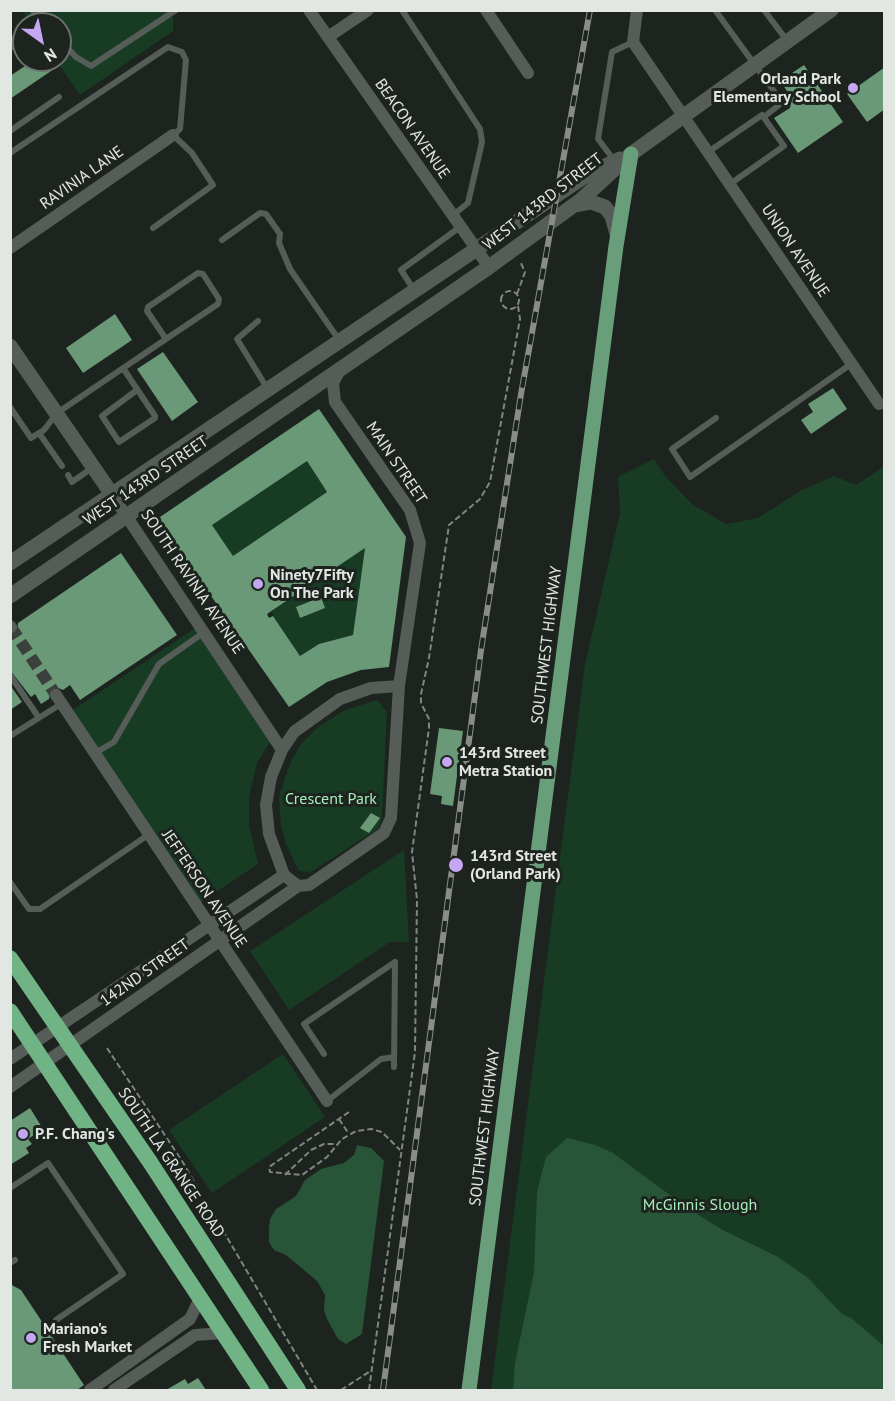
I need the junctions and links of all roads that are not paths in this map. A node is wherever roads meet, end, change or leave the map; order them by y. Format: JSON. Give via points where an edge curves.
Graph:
{"nodes":[{"id":1,"x":176,"y":10,"type":"edge"},
{"id":2,"x":309,"y":10,"type":"edge"},
{"id":3,"x":368,"y":10,"type":"edge"},
{"id":4,"x":402,"y":10,"type":"edge"},
{"id":5,"x":486,"y":10,"type":"edge"},
{"id":6,"x":637,"y":10,"type":"edge"},
{"id":7,"x":764,"y":10,"type":"edge"},
{"id":8,"x":831,"y":10,"type":"edge"},
{"id":9,"x":719,"y":12,"type":"edge"},
{"id":10,"x":328,"y":38,"type":"junction"},
{"id":11,"x":633,"y":42,"type":"junction"},
{"id":12,"x":788,"y":42,"type":"junction"},
{"id":13,"x":72,"y":53,"type":"edge"},
{"id":14,"x":756,"y":65,"type":"junction"},
{"id":15,"x":528,"y":73,"type":"dead end"},
{"id":16,"x":59,"y":97,"type":"dead end"},
{"id":17,"x":684,"y":117,"type":"junction"},
{"id":18,"x":764,"y":117,"type":"junction"},
{"id":19,"x":10,"y":131,"type":"edge"},
{"id":20,"x":173,"y":135,"type":"junction"},
{"id":21,"x":708,"y":152,"type":"junction"},
{"id":22,"x":10,"y":153,"type":"edge"},
{"id":23,"x":631,"y":154,"type":"junction"},
{"id":24,"x":617,"y":164,"type":"junction"},
{"id":25,"x":729,"y":184,"type":"junction"},
{"id":26,"x":567,"y":209,"type":"junction"},
{"id":27,"x":453,"y":215,"type":"junction"},
{"id":28,"x":461,"y":226,"type":"junction"},
{"id":29,"x":153,"y":228,"type":"dead end"},
{"id":30,"x":617,"y":234,"type":"junction"},
{"id":31,"x":222,"y":240,"type":"dead end"},
{"id":32,"x":10,"y":248,"type":"edge"},
{"id":33,"x":477,"y":249,"type":"junction"},
{"id":34,"x":489,"y":267,"type":"junction"},
{"id":35,"x":415,"y":291,"type":"junction"},
{"id":36,"x":258,"y":321,"type":"dead end"},
{"id":37,"x":166,"y":339,"type":"junction"},
{"id":38,"x":339,"y":341,"type":"junction"},
{"id":39,"x":10,"y":346,"type":"edge"},
{"id":40,"x":851,"y":364,"type":"junction"},
{"id":41,"x":123,"y":368,"type":"junction"},
{"id":42,"x":339,"y":372,"type":"junction"},
{"id":43,"x":267,"y":389,"type":"junction"},
{"id":44,"x":137,"y":390,"type":"junction"},
{"id":45,"x":300,"y":398,"type":"junction"},
{"id":46,"x":879,"y":404,"type":"dead end"},
{"id":47,"x":337,"y":406,"type":"junction"},
{"id":48,"x":10,"y":407,"type":"edge"},
{"id":49,"x":57,"y":413,"type":"junction"},
{"id":50,"x":716,"y":418,"type":"dead end"},
{"id":51,"x":39,"y":433,"type":"junction"},
{"id":52,"x":62,"y":466,"type":"dead end"},
{"id":53,"x":93,"y":467,"type":"junction"},
{"id":54,"x":68,"y":475,"type":"dead end"},
{"id":55,"x":111,"y":494,"type":"junction"},
{"id":56,"x":127,"y":516,"type":"junction"},
{"id":57,"x":10,"y":563,"type":"edge"},
{"id":58,"x":10,"y":596,"type":"edge"},
{"id":59,"x":204,"y":632,"type":"junction"},
{"id":60,"x":10,"y":675,"type":"edge"},
{"id":61,"x":399,"y":686,"type":"junction"},
{"id":62,"x":58,"y":699,"type":"joint"},
{"id":63,"x":39,"y":718,"type":"junction"},
{"id":64,"x":10,"y":736,"type":"edge"},
{"id":65,"x":282,"y":750,"type":"junction"},
{"id":66,"x":94,"y":753,"type":"junction"},
{"id":67,"x":148,"y":835,"type":"junction"},
{"id":68,"x":284,"y":875,"type":"junction"},
{"id":69,"x":10,"y":882,"type":"edge"},
{"id":70,"x":298,"y":886,"type":"junction"},
{"id":71,"x":208,"y":926,"type":"junction"},
{"id":72,"x":219,"y":941,"type":"junction"},
{"id":73,"x":10,"y":958,"type":"edge"},
{"id":74,"x":10,"y":1011,"type":"edge"},
{"id":75,"x":56,"y":1027,"type":"junction"},
{"id":76,"x":33,"y":1044,"type":"junction"},
{"id":77,"x":70,"y":1047,"type":"junction"},
{"id":78,"x":324,"y":1054,"type":"dead end"},
{"id":79,"x":394,"y":1057,"type":"junction"},
{"id":80,"x":10,"y":1059,"type":"edge"},
{"id":81,"x":46,"y":1063,"type":"junction"},
{"id":82,"x":394,"y":1067,"type":"dead end"},
{"id":83,"x":10,"y":1087,"type":"edge"},
{"id":84,"x":327,"y":1101,"type":"joint"},
{"id":85,"x":10,"y":1188,"type":"edge"},
{"id":86,"x":201,"y":1296,"type":"junction"},
{"id":87,"x":56,"y":1320,"type":"dead end"},
{"id":88,"x":224,"y":1333,"type":"junction"},
{"id":89,"x":90,"y":1390,"type":"edge"},
{"id":90,"x":114,"y":1390,"type":"edge"},
{"id":91,"x":261,"y":1390,"type":"edge"},
{"id":92,"x":298,"y":1390,"type":"edge"},
{"id":93,"x":469,"y":1390,"type":"edge"}],
"edges":[{"from":1,"to":13,"type":"lane","via":[[91,66]]},
{"from":2,"to":10,"type":"street","name":"BEACON AVENUE"},
{"from":3,"to":10,"type":"street"},
{"from":4,"to":27,"type":"lane","via":[[480,129],[482,142],[468,203]]},
{"from":5,"to":15,"type":"street"},
{"from":6,"to":11,"type":"street"},
{"from":7,"to":12,"type":"lane"},
{"from":8,"to":12,"type":"main road","name":"WEST 143RD STREET"},
{"from":9,"to":14,"type":"lane"},
{"from":10,"to":27,"type":"street","name":"BEACON AVENUE"},
{"from":11,"to":17,"type":"street","name":"UNION AVENUE"},
{"from":11,"to":24,"type":"lane","via":[[612,52],[598,138]]},
{"from":12,"to":14,"type":"main road","name":"WEST 143RD STREET"},
{"from":14,"to":17,"type":"main road","name":"WEST 143RD STREET"},
{"from":14,"to":18,"type":"lane","via":[[779,99],[776,109]]},
{"from":16,"to":19,"type":"lane"},
{"from":17,"to":21,"type":"street","name":"UNION AVENUE"},
{"from":17,"to":23,"type":"main road","name":"WEST 143RD STREET"},
{"from":18,"to":21,"type":"lane"},
{"from":18,"to":25,"type":"lane","via":[[784,146]]},
{"from":20,"to":22,"type":"lane","via":[[180,129],[186,60],[182,52],[168,47]]},
{"from":20,"to":29,"type":"lane","via":[[192,153],[213,185]]},
{"from":20,"to":32,"type":"street","name":"RAVINIA LANE"},
{"from":21,"to":25,"type":"street","name":"UNION AVENUE"},
{"from":23,"to":24,"type":"main road","name":"WEST 143RD STREET"},
{"from":23,"to":30,"type":"main road","name":"SOUTHWEST HIGHWAY"},
{"from":24,"to":26,"type":"main road","name":"WEST 143RD STREET"},
{"from":24,"to":33,"type":"main road","name":"WEST 143RD STREET","via":[[588,174]]},
{"from":25,"to":40,"type":"street","name":"UNION AVENUE"},
{"from":26,"to":30,"type":"main road","via":[[586,202],[605,207]]},
{"from":26,"to":34,"type":"main road","name":"WEST 143RD STREET"},
{"from":27,"to":28,"type":"street","name":"BEACON AVENUE"},
{"from":28,"to":33,"type":"street","name":"BEACON AVENUE"},
{"from":28,"to":35,"type":"lane","via":[[401,270]]},
{"from":30,"to":93,"type":"main road","name":"SOUTHWEST HIGHWAY"},
{"from":31,"to":38,"type":"lane","via":[[260,213],[266,214],[280,234],[279,243],[290,269]]},
{"from":33,"to":34,"type":"street","name":"BEACON AVENUE"},
{"from":33,"to":35,"type":"main road","name":"WEST 143RD STREET"},
{"from":34,"to":42,"type":"main road","name":"WEST 143RD STREET"},
{"from":35,"to":38,"type":"main road","name":"WEST 143RD STREET"},
{"from":36,"to":43,"type":"lane","via":[[237,339]]},
{"from":37,"to":37,"type":"lane","via":[[219,302],[203,274],[198,273],[148,307]]},
{"from":37,"to":41,"type":"lane"},
{"from":38,"to":43,"type":"main road","name":"WEST 143RD STREET"},
{"from":39,"to":49,"type":"main road","name":"SOUTH RAVINIA AVENUE"},
{"from":40,"to":46,"type":"street","name":"UNION AVENUE"},
{"from":40,"to":50,"type":"lane","via":[[690,477],[672,449]]},
{"from":41,"to":44,"type":"lane"},
{"from":41,"to":49,"type":"lane"},
{"from":42,"to":45,"type":"main road","name":"WEST 143RD STREET"},
{"from":42,"to":47,"type":"street","via":[[332,391]]},
{"from":43,"to":55,"type":"main road","name":"WEST 143RD STREET"},
{"from":44,"to":44,"type":"lane","via":[[155,418],[119,442],[102,416]]},
{"from":45,"to":47,"type":"street","via":[[324,394]]},
{"from":45,"to":56,"type":"main road","name":"WEST 143RD STREET"},
{"from":47,"to":61,"type":"street","name":"MAIN STREET","via":[[410,510],[417,526],[420,543]]},
{"from":48,"to":51,"type":"lane","via":[[31,438]]},
{"from":49,"to":51,"type":"lane"},
{"from":49,"to":53,"type":"main road","name":"SOUTH RAVINIA AVENUE"},
{"from":51,"to":52,"type":"lane"},
{"from":53,"to":54,"type":"lane","via":[[72,482]]},
{"from":53,"to":55,"type":"main road","name":"SOUTH RAVINIA AVENUE"},
{"from":55,"to":56,"type":"street","name":"SOUTH RAVINIA AVENUE"},
{"from":55,"to":57,"type":"main road","name":"WEST 143RD STREET"},
{"from":56,"to":58,"type":"main road","name":"WEST 143RD STREET"},
{"from":56,"to":59,"type":"street","name":"SOUTH RAVINIA AVENUE"},
{"from":59,"to":65,"type":"street","name":"SOUTH RAVINIA AVENUE"},
{"from":59,"to":66,"type":"lane","via":[[159,664],[114,742]]},
{"from":60,"to":63,"type":"lane"},
{"from":61,"to":65,"type":"street","via":[[371,688],[340,699],[294,732]]},
{"from":61,"to":70,"type":"street","name":"MAIN STREET","via":[[391,818],[384,833],[309,885]]},
{"from":62,"to":63,"type":"lane"},
{"from":62,"to":66,"type":"street","name":"JEFFERSON AVENUE"},
{"from":63,"to":64,"type":"lane"},
{"from":65,"to":68,"type":"street","via":[[271,777],[266,805],[269,834]]},
{"from":66,"to":67,"type":"street","name":"JEFFERSON AVENUE"},
{"from":67,"to":69,"type":"lane","via":[[40,909],[29,909]]},
{"from":67,"to":71,"type":"street","name":"JEFFERSON AVENUE"},
{"from":68,"to":70,"type":"street"},
{"from":68,"to":71,"type":"street","name":"142ND STREET"},
{"from":70,"to":72,"type":"street","name":"142ND STREET"},
{"from":71,"to":72,"type":"street","name":"JEFFERSON AVENUE"},
{"from":71,"to":75,"type":"street","name":"142ND STREET"},
{"from":72,"to":77,"type":"street","name":"142ND STREET"},
{"from":72,"to":84,"type":"street","name":"JEFFERSON AVENUE"},
{"from":73,"to":75,"type":"highway","name":"SOUTH LA GRANGE ROAD"},
{"from":74,"to":76,"type":"highway"},
{"from":75,"to":76,"type":"street","name":"142ND STREET"},
{"from":75,"to":77,"type":"highway","name":"SOUTH LA GRANGE ROAD"},
{"from":76,"to":80,"type":"street","name":"142ND STREET"},
{"from":76,"to":81,"type":"highway"},
{"from":77,"to":81,"type":"street","name":"142ND STREET"},
{"from":77,"to":92,"type":"highway","name":"SOUTH LA GRANGE ROAD"},
{"from":78,"to":79,"type":"lane","via":[[304,1024],[395,962]]},
{"from":79,"to":82,"type":"lane"},
{"from":79,"to":84,"type":"lane","via":[[381,1059]]},
{"from":81,"to":83,"type":"street","name":"142ND STREET"},
{"from":81,"to":86,"type":"highway"},
{"from":85,"to":87,"type":"lane","via":[[48,1163],[123,1274]]},
{"from":86,"to":88,"type":"highway"},
{"from":86,"to":89,"type":"street","via":[[190,1319]]},
{"from":88,"to":90,"type":"street","via":[[195,1335]]},
{"from":88,"to":91,"type":"highway"}]}
